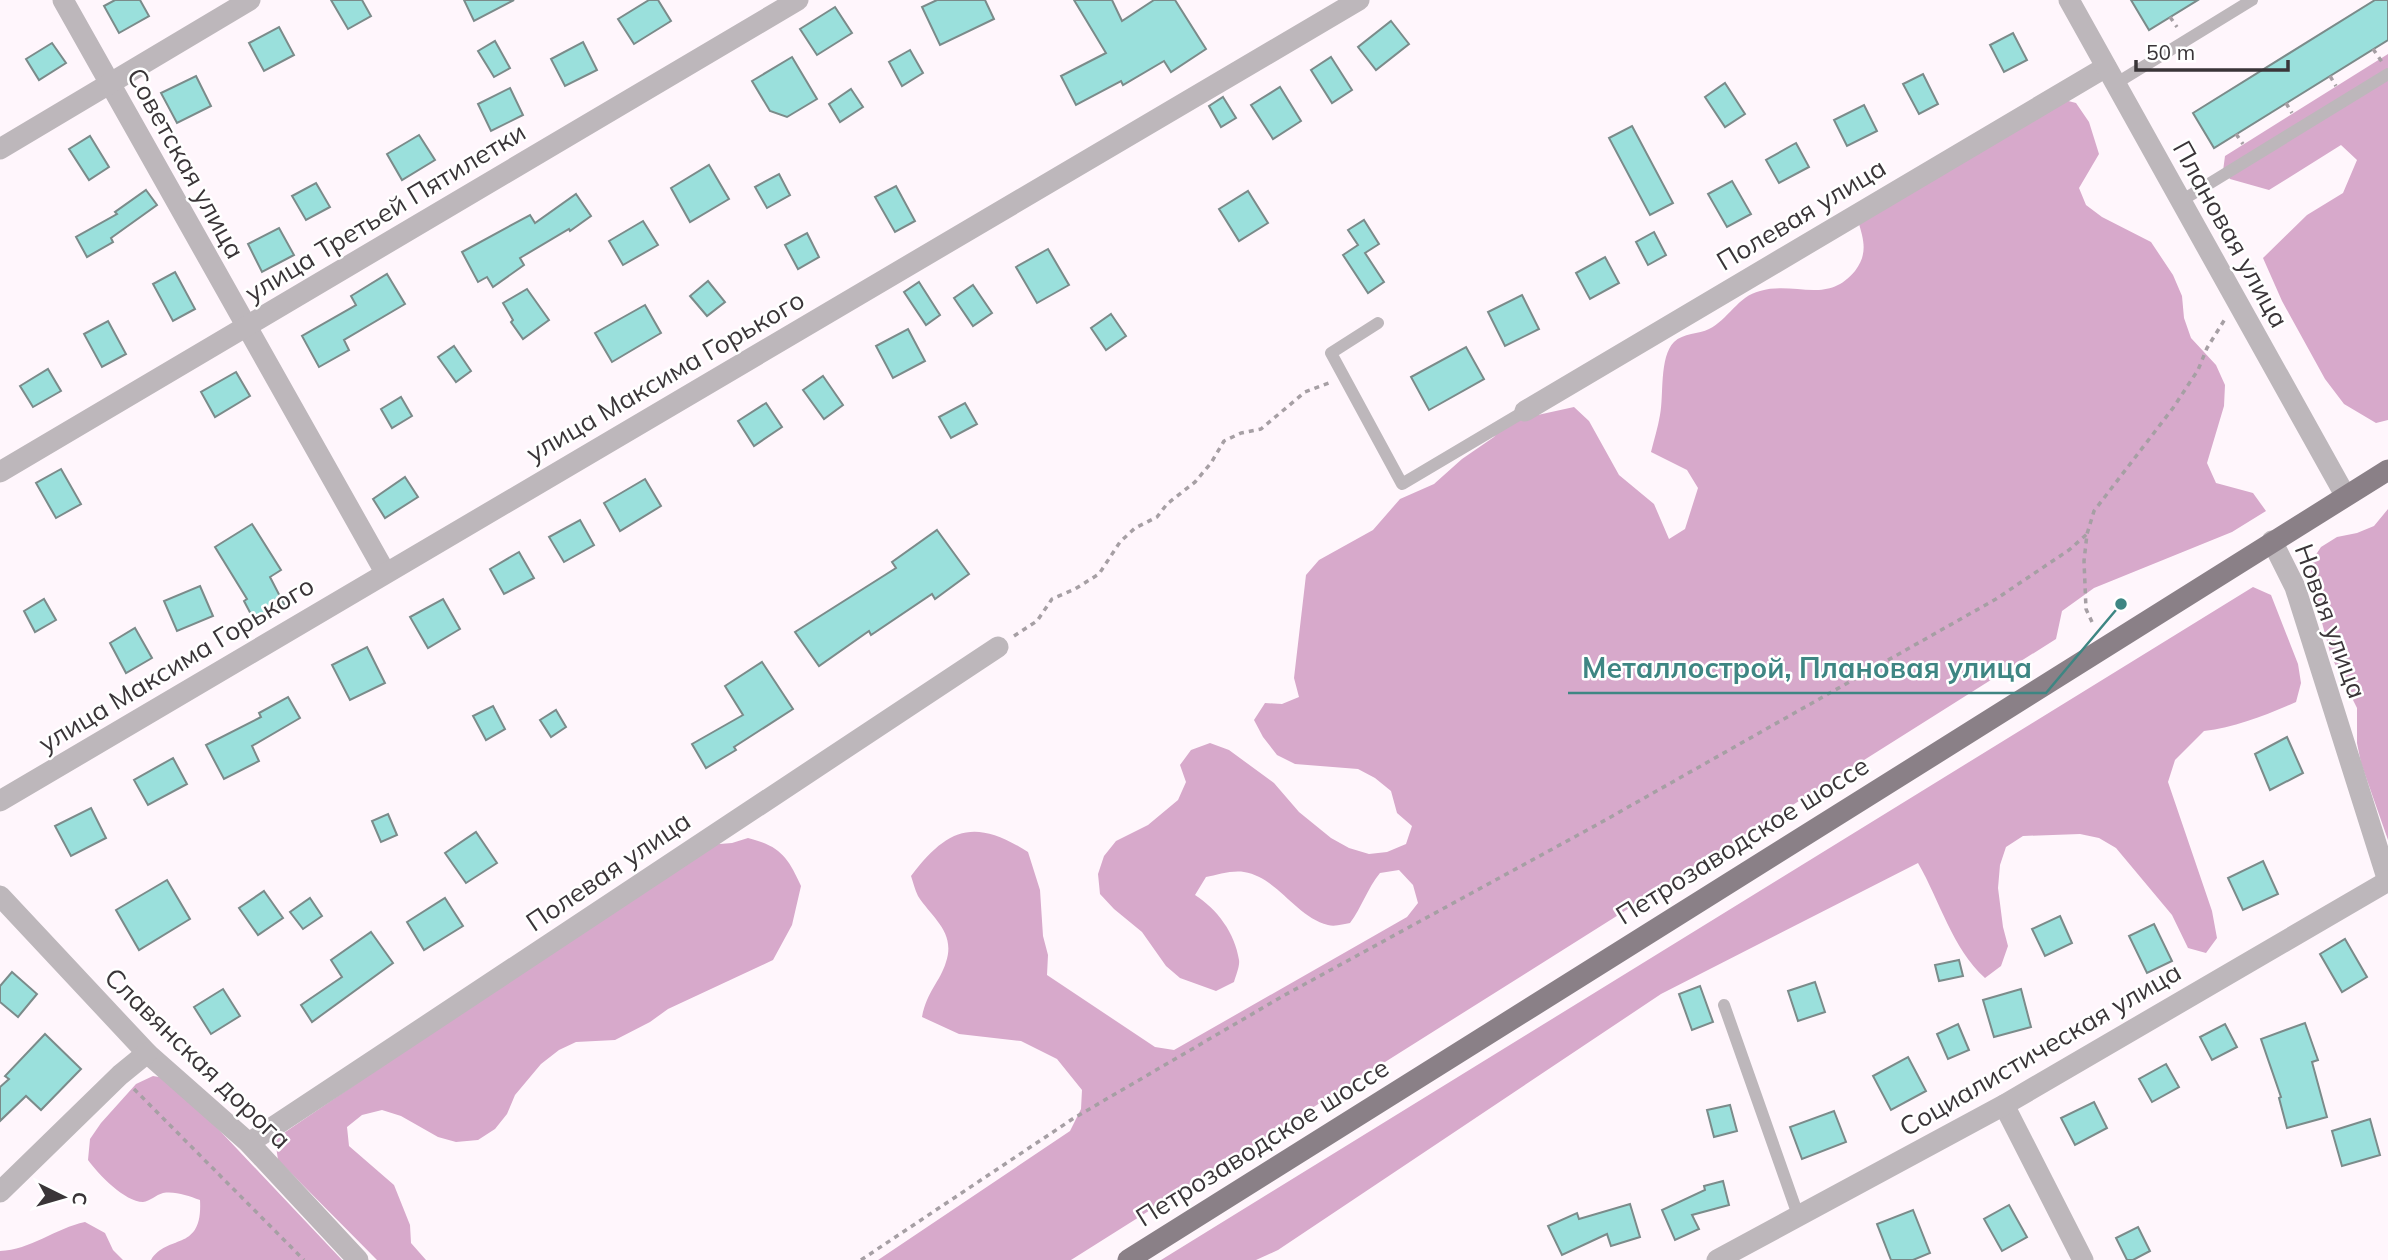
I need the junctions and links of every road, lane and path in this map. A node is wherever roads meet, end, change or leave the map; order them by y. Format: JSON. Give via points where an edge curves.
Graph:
{"nodes":[{"id":1,"x":63,"y":0,"type":"edge"},
{"id":2,"x":250,"y":0,"type":"edge"},
{"id":3,"x":798,"y":0,"type":"edge"},
{"id":4,"x":1359,"y":0,"type":"edge"},
{"id":5,"x":2069,"y":0,"type":"edge"},
{"id":6,"x":2252,"y":0,"type":"edge"},
{"id":7,"x":2388,"y":74,"type":"edge"},
{"id":8,"x":2111,"y":75,"type":"junction"},
{"id":9,"x":110,"y":84,"type":"junction"},
{"id":10,"x":0,"y":149,"type":"edge"},
{"id":11,"x":2180,"y":201,"type":"junction"},
{"id":12,"x":2255,"y":265,"type":"dead end"},
{"id":13,"x":2236,"y":301,"type":"junction"},
{"id":14,"x":1378,"y":323,"type":"dead end"},
{"id":15,"x":247,"y":327,"type":"junction"},
{"id":16,"x":1344,"y":377,"type":"junction"},
{"id":17,"x":1525,"y":411,"type":"joint"},
{"id":18,"x":2388,"y":470,"type":"edge"},
{"id":19,"x":0,"y":472,"type":"edge"},
{"id":20,"x":2346,"y":495,"type":"junction"},
{"id":21,"x":2087,"y":534,"type":"junction"},
{"id":22,"x":2272,"y":541,"type":"junction"},
{"id":23,"x":385,"y":572,"type":"junction"},
{"id":24,"x":2092,"y":622,"type":"dead end"},
{"id":25,"x":998,"y":647,"type":"joint"},
{"id":26,"x":0,"y":802,"type":"edge"},
{"id":27,"x":2388,"y":881,"type":"edge"},
{"id":28,"x":0,"y":896,"type":"edge"},
{"id":29,"x":1724,"y":1005,"type":"dead end"},
{"id":30,"x":147,"y":1053,"type":"junction"},
{"id":31,"x":120,"y":1075,"type":"junction"},
{"id":32,"x":2004,"y":1105,"type":"junction"},
{"id":33,"x":249,"y":1143,"type":"junction"},
{"id":34,"x":0,"y":1192,"type":"edge"},
{"id":35,"x":1798,"y":1215,"type":"junction"},
{"id":36,"x":304,"y":1260,"type":"edge"},
{"id":37,"x":358,"y":1260,"type":"edge"},
{"id":38,"x":861,"y":1260,"type":"edge"},
{"id":39,"x":1128,"y":1260,"type":"edge"},
{"id":40,"x":1717,"y":1260,"type":"edge"},
{"id":41,"x":2083,"y":1260,"type":"edge"}],
"edges":[{"from":1,"to":9,"type":"street","name":"Советская улица"},
{"from":2,"to":9,"type":"street"},
{"from":3,"to":15,"type":"street","name":"улица Третьей Пятилетки"},
{"from":4,"to":23,"type":"street","name":"улица Максима Горького"},
{"from":5,"to":8,"type":"street","name":"Плановая улица"},
{"from":6,"to":8,"type":"lane"},
{"from":7,"to":11,"type":"lane"},
{"from":8,"to":11,"type":"street","name":"Плановая улица"},
{"from":8,"to":17,"type":"street","name":"Полевая улица"},
{"from":9,"to":10,"type":"street"},
{"from":9,"to":15,"type":"street","name":"Советская улица"},
{"from":11,"to":13,"type":"street","name":"Плановая улица"},
{"from":12,"to":13,"type":"path"},
{"from":13,"to":20,"type":"street","name":"Плановая улица"},
{"from":13,"to":21,"type":"path","via":[[2173,408],[2094,512]]},
{"from":14,"to":16,"type":"lane","via":[[1331,353]]},
{"from":15,"to":19,"type":"street","name":"улица Третьей Пятилетки"},
{"from":15,"to":23,"type":"street","name":"Советская улица"},
{"from":16,"to":17,"type":"lane","via":[[1402,484]]},
{"from":16,"to":25,"type":"path","via":[[1305,392],[1261,429],[1224,441],[1195,482],[1157,517],[1120,542],[1098,574],[1052,599],[1037,621]]},
{"from":18,"to":20,"type":"main road","name":"Петрозаводское шоссе"},
{"from":20,"to":22,"type":"main road","name":"Петрозаводское шоссе"},
{"from":21,"to":24,"type":"path","via":[[2085,609]]},
{"from":21,"to":38,"type":"path","via":[[1996,599],[1283,996],[1074,1118]]},
{"from":22,"to":27,"type":"street","name":"Новая улица","via":[[2295,587]]},
{"from":22,"to":39,"type":"main road","name":"Петрозаводское шоссе"},
{"from":23,"to":26,"type":"street","name":"улица Максима Горького"},
{"from":25,"to":33,"type":"street","name":"Полевая улица"},
{"from":27,"to":32,"type":"street","name":"Социалистическая улица"},
{"from":28,"to":30,"type":"street","name":"Славянская дорога"},
{"from":29,"to":35,"type":"lane"},
{"from":30,"to":31,"type":"street"},
{"from":30,"to":33,"type":"street","name":"Славянская дорога"},
{"from":31,"to":34,"type":"street"},
{"from":31,"to":36,"type":"path"},
{"from":32,"to":35,"type":"street","name":"Социалистическая улица"},
{"from":32,"to":41,"type":"street"},
{"from":33,"to":37,"type":"street","name":"Славянская дорога"},
{"from":35,"to":40,"type":"street","name":"Социалистическая улица"}]}
